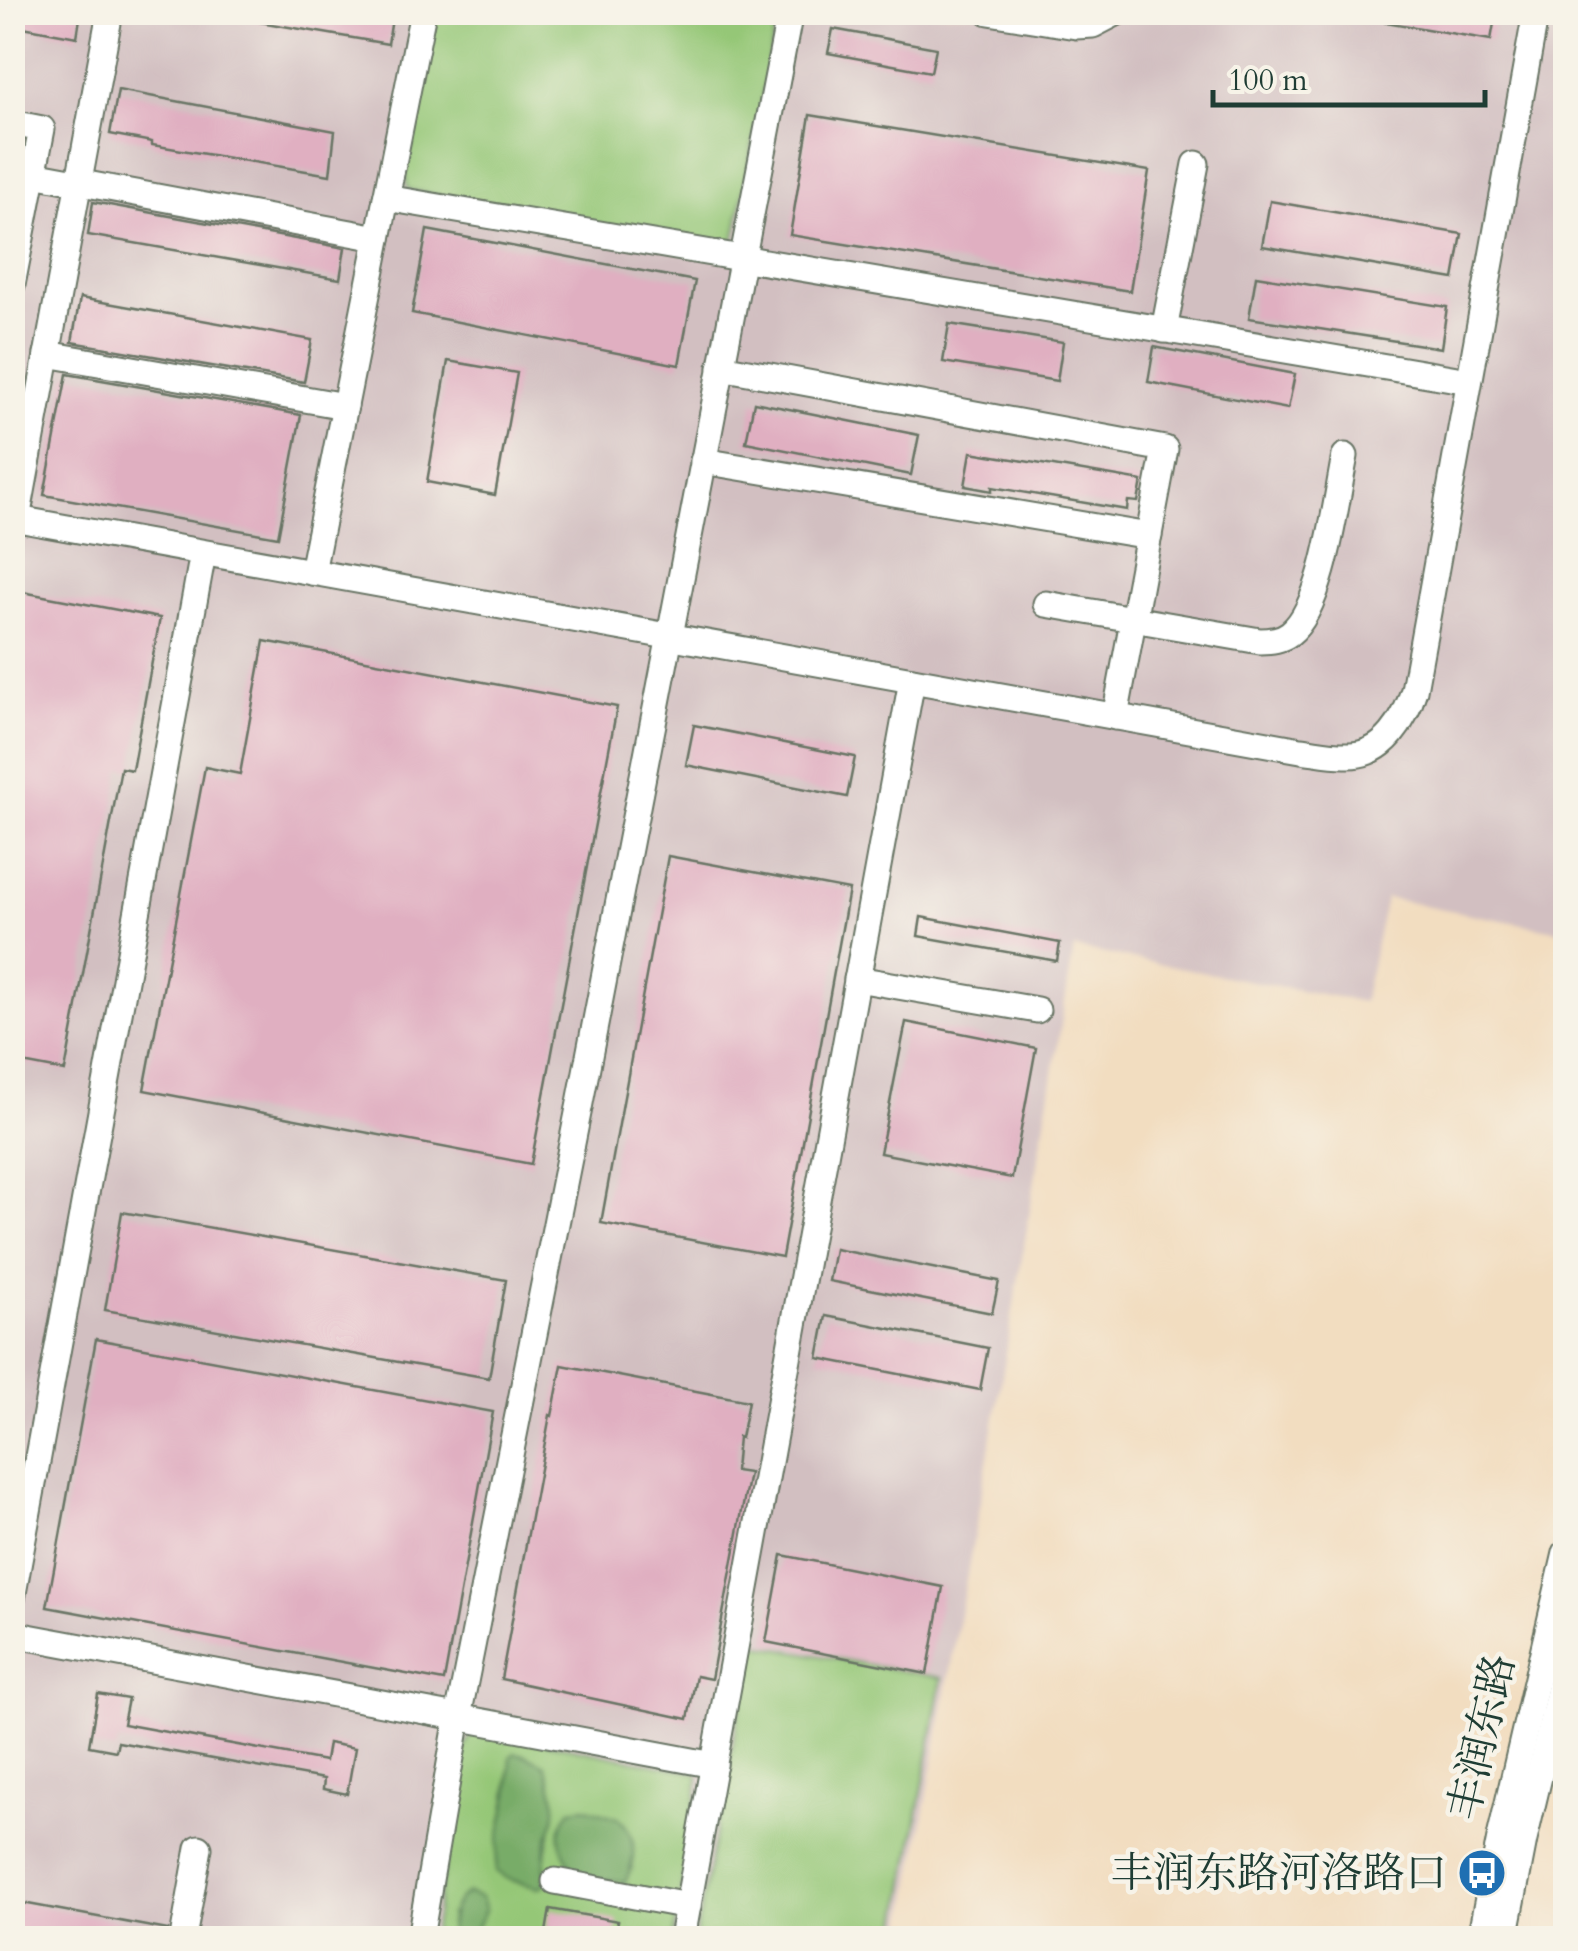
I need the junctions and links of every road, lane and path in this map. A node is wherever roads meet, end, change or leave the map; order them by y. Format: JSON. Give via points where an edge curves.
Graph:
{"nodes":[{"id":1,"x":110,"y":12,"type":"edge"},
{"id":2,"x":422,"y":12,"type":"edge"},
{"id":3,"x":790,"y":12,"type":"edge"},
{"id":4,"x":989,"y":12,"type":"edge"},
{"id":5,"x":1118,"y":12,"type":"edge"},
{"id":6,"x":1536,"y":12,"type":"edge"},
{"id":7,"x":12,"y":122,"type":"edge"},
{"id":8,"x":1196,"y":164,"type":"dead end"},
{"id":9,"x":33,"y":174,"type":"junction"},
{"id":10,"x":79,"y":182,"type":"junction"},
{"id":11,"x":386,"y":198,"type":"junction"},
{"id":12,"x":378,"y":238,"type":"junction"},
{"id":13,"x":742,"y":258,"type":"junction"},
{"id":14,"x":12,"y":285,"type":"edge"},
{"id":15,"x":1164,"y":330,"type":"junction"},
{"id":16,"x":47,"y":354,"type":"junction"},
{"id":17,"x":721,"y":366,"type":"junction"},
{"id":18,"x":1470,"y":382,"type":"junction"},
{"id":19,"x":345,"y":406,"type":"junction"},
{"id":20,"x":1345,"y":456,"type":"dead end"},
{"id":21,"x":703,"y":461,"type":"junction"},
{"id":22,"x":15,"y":519,"type":"edge"},
{"id":23,"x":1149,"y":536,"type":"junction"},
{"id":24,"x":203,"y":552,"type":"junction"},
{"id":25,"x":312,"y":572,"type":"junction"},
{"id":26,"x":1046,"y":604,"type":"dead end"},
{"id":27,"x":1133,"y":620,"type":"junction"},
{"id":28,"x":669,"y":636,"type":"junction"},
{"id":29,"x":912,"y":680,"type":"junction"},
{"id":30,"x":1116,"y":717,"type":"junction"},
{"id":31,"x":857,"y":979,"type":"junction"},
{"id":32,"x":1038,"y":1010,"type":"dead end"},
{"id":33,"x":1566,"y":1554,"type":"edge"},
{"id":34,"x":12,"y":1599,"type":"edge"},
{"id":35,"x":12,"y":1634,"type":"edge"},
{"id":36,"x":1566,"y":1663,"type":"edge"},
{"id":37,"x":458,"y":1717,"type":"junction"},
{"id":38,"x":714,"y":1764,"type":"junction"},
{"id":39,"x":199,"y":1848,"type":"dead end"},
{"id":40,"x":555,"y":1881,"type":"dead end"},
{"id":41,"x":688,"y":1906,"type":"junction"},
{"id":42,"x":183,"y":1938,"type":"edge"},
{"id":43,"x":420,"y":1938,"type":"edge"},
{"id":44,"x":682,"y":1938,"type":"edge"},
{"id":45,"x":1480,"y":1938,"type":"edge"},
{"id":46,"x":1504,"y":1938,"type":"edge"}],
"edges":[{"from":1,"to":10,"type":"street"},
{"from":2,"to":11,"type":"street"},
{"from":3,"to":13,"type":"street"},
{"from":4,"to":5,"type":"street","via":[[1076,26],[1094,26]]},
{"from":6,"to":18,"type":"street"},
{"from":7,"to":9,"type":"street","via":[[42,128]]},
{"from":8,"to":15,"type":"street"},
{"from":9,"to":10,"type":"street"},
{"from":9,"to":14,"type":"street"},
{"from":10,"to":12,"type":"street"},
{"from":10,"to":16,"type":"street"},
{"from":11,"to":12,"type":"street"},
{"from":11,"to":13,"type":"street"},
{"from":12,"to":19,"type":"street"},
{"from":13,"to":15,"type":"street"},
{"from":13,"to":17,"type":"street"},
{"from":15,"to":18,"type":"street"},
{"from":16,"to":19,"type":"street"},
{"from":16,"to":22,"type":"street"},
{"from":17,"to":21,"type":"street"},
{"from":17,"to":23,"type":"street","via":[[1165,449]]},
{"from":18,"to":30,"type":"street","via":[[1414,690],[1393,733],[1352,756]]},
{"from":19,"to":25,"type":"street"},
{"from":20,"to":27,"type":"street","via":[[1314,595],[1286,636],[1260,641]]},
{"from":21,"to":23,"type":"street"},
{"from":21,"to":28,"type":"street"},
{"from":22,"to":24,"type":"street"},
{"from":23,"to":27,"type":"street"},
{"from":24,"to":25,"type":"street"},
{"from":24,"to":34,"type":"street"},
{"from":25,"to":28,"type":"street"},
{"from":26,"to":27,"type":"street"},
{"from":27,"to":30,"type":"street"},
{"from":28,"to":29,"type":"street"},
{"from":28,"to":37,"type":"street"},
{"from":29,"to":30,"type":"street"},
{"from":29,"to":31,"type":"street"},
{"from":31,"to":32,"type":"street"},
{"from":31,"to":38,"type":"street"},
{"from":33,"to":45,"type":"street","name":"丰润东路"},
{"from":35,"to":37,"type":"street"},
{"from":36,"to":46,"type":"street","name":"丰润东路"},
{"from":37,"to":38,"type":"street"},
{"from":37,"to":43,"type":"street"},
{"from":38,"to":41,"type":"street"},
{"from":39,"to":42,"type":"street"},
{"from":40,"to":41,"type":"street"},
{"from":41,"to":44,"type":"street"}]}
